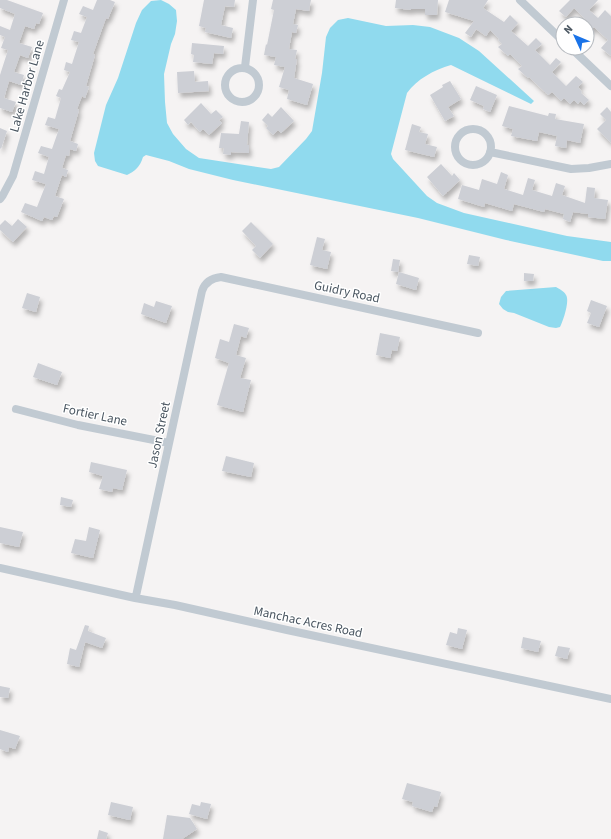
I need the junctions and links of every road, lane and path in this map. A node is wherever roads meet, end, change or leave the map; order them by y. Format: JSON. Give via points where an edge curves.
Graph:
{"nodes":[{"id":1,"x":64,"y":0,"type":"edge"},
{"id":2,"x":253,"y":0,"type":"edge"},
{"id":3,"x":520,"y":0,"type":"edge"},
{"id":4,"x":555,"y":33,"type":"edge"},
{"id":5,"x":579,"y":56,"type":"edge"},
{"id":6,"x":245,"y":68,"type":"junction"},
{"id":7,"x":611,"y":86,"type":"edge"},
{"id":8,"x":490,"y":152,"type":"junction"},
{"id":9,"x":611,"y":164,"type":"edge"},
{"id":10,"x":0,"y":199,"type":"edge"},
{"id":11,"x":211,"y":280,"type":"joint"},
{"id":12,"x":478,"y":334,"type":"dead end"},
{"id":13,"x":16,"y":409,"type":"dead end"},
{"id":14,"x":169,"y":443,"type":"junction"},
{"id":15,"x":0,"y":568,"type":"edge"},
{"id":16,"x":135,"y":598,"type":"junction"},
{"id":17,"x":611,"y":699,"type":"edge"}],
"edges":[{"from":1,"to":10,"type":"street","name":"Lake Harbor Lane","via":[[13,176]]},
{"from":2,"to":6,"type":"street"},
{"from":3,"to":4,"type":"street"},
{"from":5,"to":7,"type":"street"},
{"from":6,"to":6,"type":"street","via":[[234,70],[226,78],[225,89],[235,101],[247,102],[259,89],[260,83],[255,73]]},
{"from":8,"to":8,"type":"street","via":[[489,140],[475,130],[463,133],[456,142],[458,158],[468,164],[479,164]]},
{"from":8,"to":9,"type":"street","via":[[571,169]]},
{"from":11,"to":12,"type":"street","name":"Guidry Road","via":[[221,277]]},
{"from":11,"to":14,"type":"street","name":"Jason Street","via":[[202,291]]},
{"from":13,"to":14,"type":"street","name":"Fortier Lane","via":[[78,425]]},
{"from":14,"to":16,"type":"street","name":"Jason Street"},
{"from":15,"to":16,"type":"street","name":"Manchac Acres Road"},
{"from":16,"to":17,"type":"street","name":"Manchac Acres Road"}]}
